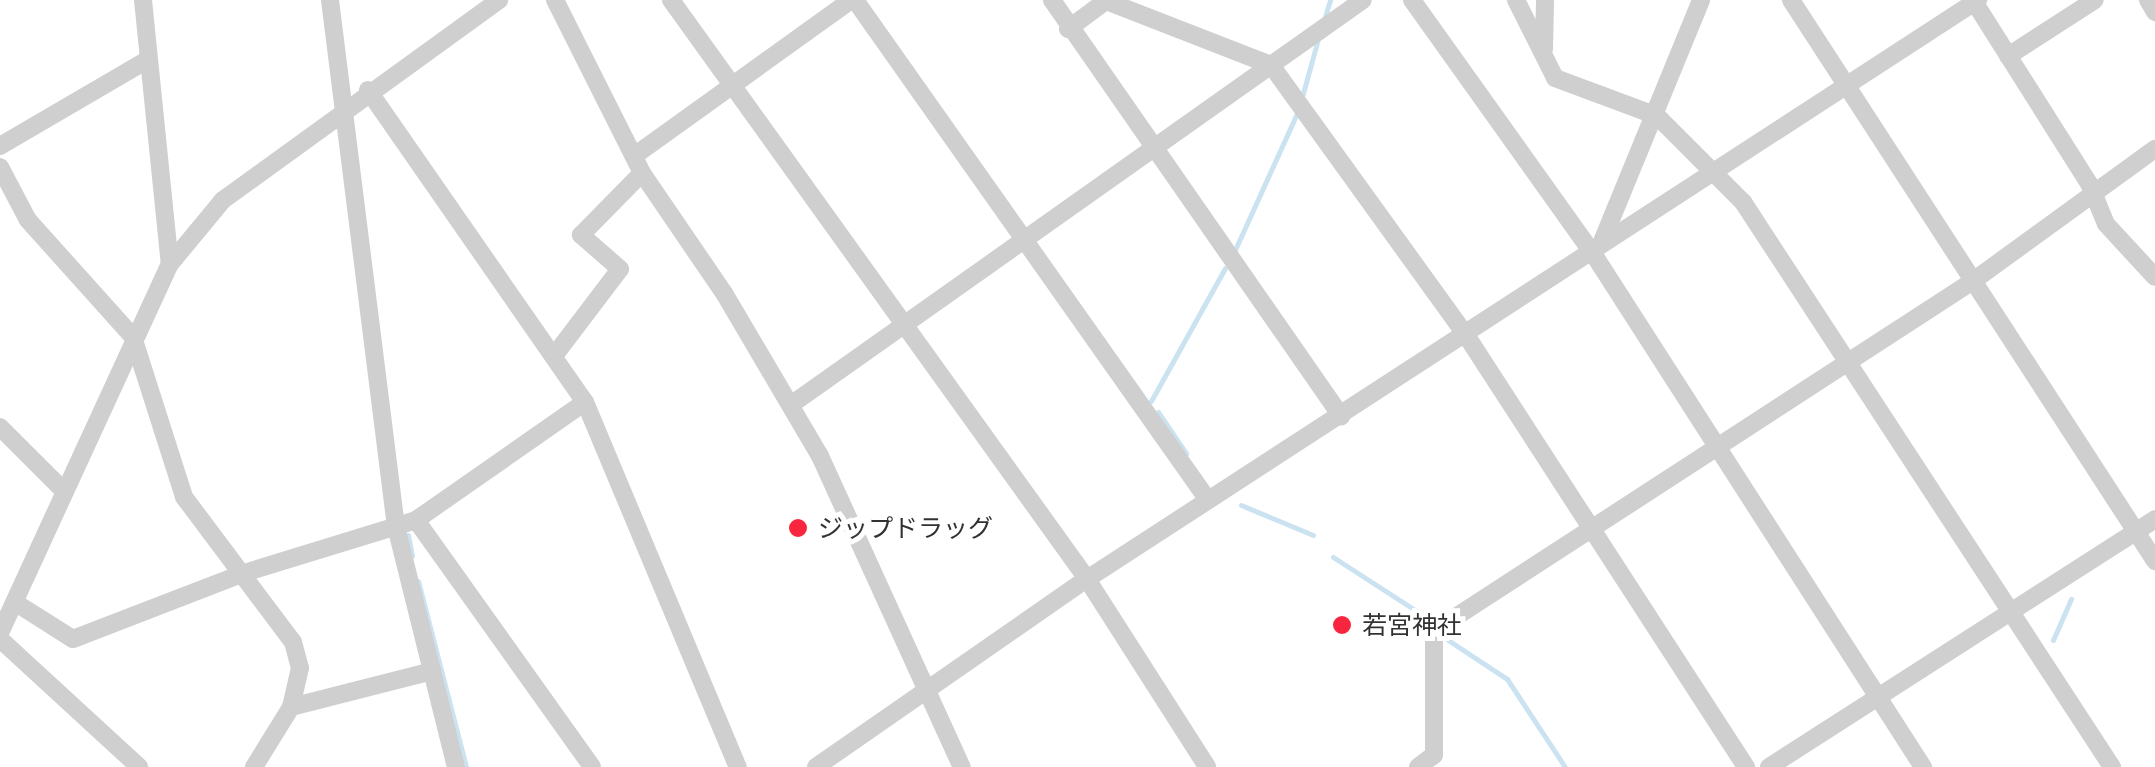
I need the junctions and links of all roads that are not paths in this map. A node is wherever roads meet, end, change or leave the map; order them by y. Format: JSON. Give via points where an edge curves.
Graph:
{"nodes":[{"id":1,"x":143,"y":0,"type":"edge"},
{"id":2,"x":330,"y":0,"type":"edge"},
{"id":3,"x":498,"y":0,"type":"edge"},
{"id":4,"x":555,"y":0,"type":"edge"},
{"id":5,"x":671,"y":0,"type":"edge"},
{"id":6,"x":853,"y":0,"type":"edge"},
{"id":7,"x":1052,"y":0,"type":"edge"},
{"id":8,"x":1363,"y":0,"type":"edge"},
{"id":9,"x":1412,"y":0,"type":"edge"},
{"id":10,"x":1516,"y":0,"type":"edge"},
{"id":11,"x":1544,"y":0,"type":"edge"},
{"id":12,"x":1701,"y":0,"type":"edge"},
{"id":13,"x":1791,"y":0,"type":"edge"},
{"id":14,"x":2095,"y":0,"type":"edge"},
{"id":15,"x":2148,"y":0,"type":"edge"},
{"id":16,"x":1975,"y":1,"type":"edge"},
{"id":17,"x":1104,"y":2,"type":"edge"},
{"id":18,"x":2155,"y":12,"type":"edge"},
{"id":19,"x":1068,"y":29,"type":"junction"},
{"id":20,"x":1544,"y":56,"type":"junction"},
{"id":21,"x":2008,"y":56,"type":"junction"},
{"id":22,"x":147,"y":60,"type":"junction"},
{"id":23,"x":1271,"y":64,"type":"junction"},
{"id":24,"x":733,"y":84,"type":"junction"},
{"id":25,"x":1848,"y":86,"type":"junction"},
{"id":26,"x":368,"y":90,"type":"junction"},
{"id":27,"x":343,"y":110,"type":"junction"},
{"id":28,"x":1657,"y":116,"type":"junction"},
{"id":29,"x":0,"y":146,"type":"edge"},
{"id":30,"x":1152,"y":148,"type":"junction"},
{"id":31,"x":2155,"y":149,"type":"edge"},
{"id":32,"x":638,"y":164,"type":"junction"},
{"id":33,"x":0,"y":167,"type":"edge"},
{"id":34,"x":1715,"y":174,"type":"junction"},
{"id":35,"x":2094,"y":198,"type":"junction"},
{"id":36,"x":1025,"y":238,"type":"junction"},
{"id":37,"x":1594,"y":255,"type":"junction"},
{"id":38,"x":170,"y":264,"type":"junction"},
{"id":39,"x":2155,"y":278,"type":"edge"},
{"id":40,"x":1973,"y":282,"type":"junction"},
{"id":41,"x":902,"y":325,"type":"junction"},
{"id":42,"x":1466,"y":336,"type":"junction"},
{"id":43,"x":133,"y":337,"type":"junction"},
{"id":44,"x":554,"y":356,"type":"junction"},
{"id":45,"x":1846,"y":362,"type":"junction"},
{"id":46,"x":586,"y":402,"type":"junction"},
{"id":47,"x":792,"y":404,"type":"junction"},
{"id":48,"x":1342,"y":416,"type":"junction"},
{"id":49,"x":0,"y":428,"type":"edge"},
{"id":50,"x":1717,"y":446,"type":"junction"},
{"id":51,"x":64,"y":491,"type":"junction"},
{"id":52,"x":1208,"y":500,"type":"junction"},
{"id":53,"x":2155,"y":519,"type":"edge"},
{"id":54,"x":416,"y":520,"type":"junction"},
{"id":55,"x":1591,"y":525,"type":"junction"},
{"id":56,"x":396,"y":527,"type":"junction"},
{"id":57,"x":2136,"y":532,"type":"junction"},
{"id":58,"x":2155,"y":561,"type":"edge"},
{"id":59,"x":244,"y":573,"type":"junction"},
{"id":60,"x":1087,"y":579,"type":"junction"},
{"id":61,"x":16,"y":602,"type":"junction"},
{"id":62,"x":2010,"y":614,"type":"junction"},
{"id":63,"x":0,"y":636,"type":"edge"},
{"id":64,"x":432,"y":670,"type":"junction"},
{"id":65,"x":924,"y":687,"type":"junction"},
{"id":66,"x":1877,"y":697,"type":"junction"},
{"id":67,"x":291,"y":707,"type":"junction"},
{"id":68,"x":139,"y":767,"type":"edge"},
{"id":69,"x":254,"y":767,"type":"edge"},
{"id":70,"x":456,"y":767,"type":"edge"},
{"id":71,"x":592,"y":767,"type":"edge"},
{"id":72,"x":738,"y":767,"type":"edge"},
{"id":73,"x":816,"y":767,"type":"edge"},
{"id":74,"x":962,"y":767,"type":"edge"},
{"id":75,"x":1207,"y":767,"type":"edge"},
{"id":76,"x":1418,"y":767,"type":"edge"},
{"id":77,"x":1746,"y":767,"type":"edge"},
{"id":78,"x":1769,"y":767,"type":"edge"},
{"id":79,"x":1923,"y":767,"type":"edge"},
{"id":80,"x":2112,"y":767,"type":"edge"}],
"edges":[{"from":1,"to":22,"type":"street"},
{"from":2,"to":27,"type":"street"},
{"from":3,"to":26,"type":"street"},
{"from":4,"to":32,"type":"street"},
{"from":5,"to":24,"type":"street"},
{"from":6,"to":24,"type":"street"},
{"from":6,"to":36,"type":"street"},
{"from":7,"to":19,"type":"street"},
{"from":8,"to":23,"type":"street"},
{"from":9,"to":37,"type":"street"},
{"from":10,"to":20,"type":"street"},
{"from":11,"to":20,"type":"street"},
{"from":12,"to":28,"type":"street"},
{"from":13,"to":25,"type":"street"},
{"from":14,"to":21,"type":"street"},
{"from":15,"to":18,"type":"street"},
{"from":16,"to":21,"type":"street"},
{"from":16,"to":25,"type":"street"},
{"from":17,"to":19,"type":"street"},
{"from":17,"to":23,"type":"street"},
{"from":19,"to":30,"type":"street"},
{"from":20,"to":28,"type":"street","via":[[1555,78]]},
{"from":21,"to":35,"type":"street"},
{"from":22,"to":29,"type":"street"},
{"from":22,"to":38,"type":"street"},
{"from":23,"to":30,"type":"street"},
{"from":23,"to":42,"type":"street"},
{"from":24,"to":32,"type":"street"},
{"from":24,"to":41,"type":"street"},
{"from":25,"to":34,"type":"street"},
{"from":25,"to":40,"type":"street"},
{"from":26,"to":27,"type":"street"},
{"from":26,"to":44,"type":"street"},
{"from":27,"to":38,"type":"street","via":[[223,200]]},
{"from":27,"to":56,"type":"street"},
{"from":28,"to":34,"type":"street"},
{"from":28,"to":37,"type":"street","via":[[1612,229]]},
{"from":30,"to":36,"type":"street"},
{"from":30,"to":48,"type":"street"},
{"from":31,"to":35,"type":"street"},
{"from":32,"to":44,"type":"street","via":[[581,235],[620,269]]},
{"from":32,"to":47,"type":"street"},
{"from":33,"to":43,"type":"street","via":[[28,220]]},
{"from":34,"to":37,"type":"street"},
{"from":34,"to":45,"type":"street","via":[[1742,202]]},
{"from":35,"to":39,"type":"street","via":[[2106,224]]},
{"from":35,"to":40,"type":"street"},
{"from":36,"to":41,"type":"street"},
{"from":36,"to":52,"type":"street"},
{"from":37,"to":42,"type":"street"},
{"from":37,"to":50,"type":"street"},
{"from":38,"to":43,"type":"street"},
{"from":40,"to":45,"type":"street"},
{"from":40,"to":57,"type":"street"},
{"from":41,"to":47,"type":"street"},
{"from":41,"to":60,"type":"street"},
{"from":42,"to":48,"type":"street"},
{"from":42,"to":55,"type":"street"},
{"from":43,"to":51,"type":"street"},
{"from":43,"to":59,"type":"street","via":[[184,497]]},
{"from":44,"to":46,"type":"street"},
{"from":45,"to":50,"type":"street"},
{"from":45,"to":62,"type":"street"},
{"from":46,"to":54,"type":"street"},
{"from":46,"to":72,"type":"street"},
{"from":47,"to":65,"type":"street"},
{"from":48,"to":52,"type":"street"},
{"from":49,"to":51,"type":"street"},
{"from":50,"to":55,"type":"street"},
{"from":50,"to":66,"type":"street"},
{"from":51,"to":61,"type":"street"},
{"from":52,"to":60,"type":"street"},
{"from":53,"to":57,"type":"street"},
{"from":54,"to":56,"type":"street"},
{"from":54,"to":71,"type":"street"},
{"from":55,"to":76,"type":"street","via":[[1434,631],[1434,755]]},
{"from":55,"to":77,"type":"street"},
{"from":56,"to":59,"type":"street"},
{"from":56,"to":64,"type":"street"},
{"from":57,"to":58,"type":"street"},
{"from":57,"to":62,"type":"street"},
{"from":59,"to":61,"type":"street","via":[[74,639]]},
{"from":59,"to":67,"type":"street","via":[[294,642],[300,668]]},
{"from":60,"to":65,"type":"street"},
{"from":60,"to":75,"type":"street"},
{"from":61,"to":63,"type":"street"},
{"from":62,"to":66,"type":"street"},
{"from":62,"to":80,"type":"street"},
{"from":63,"to":68,"type":"street"},
{"from":64,"to":67,"type":"street"},
{"from":64,"to":70,"type":"street"},
{"from":65,"to":73,"type":"street"},
{"from":65,"to":74,"type":"street"},
{"from":66,"to":78,"type":"street"},
{"from":66,"to":79,"type":"street"},
{"from":67,"to":69,"type":"street"}]}
